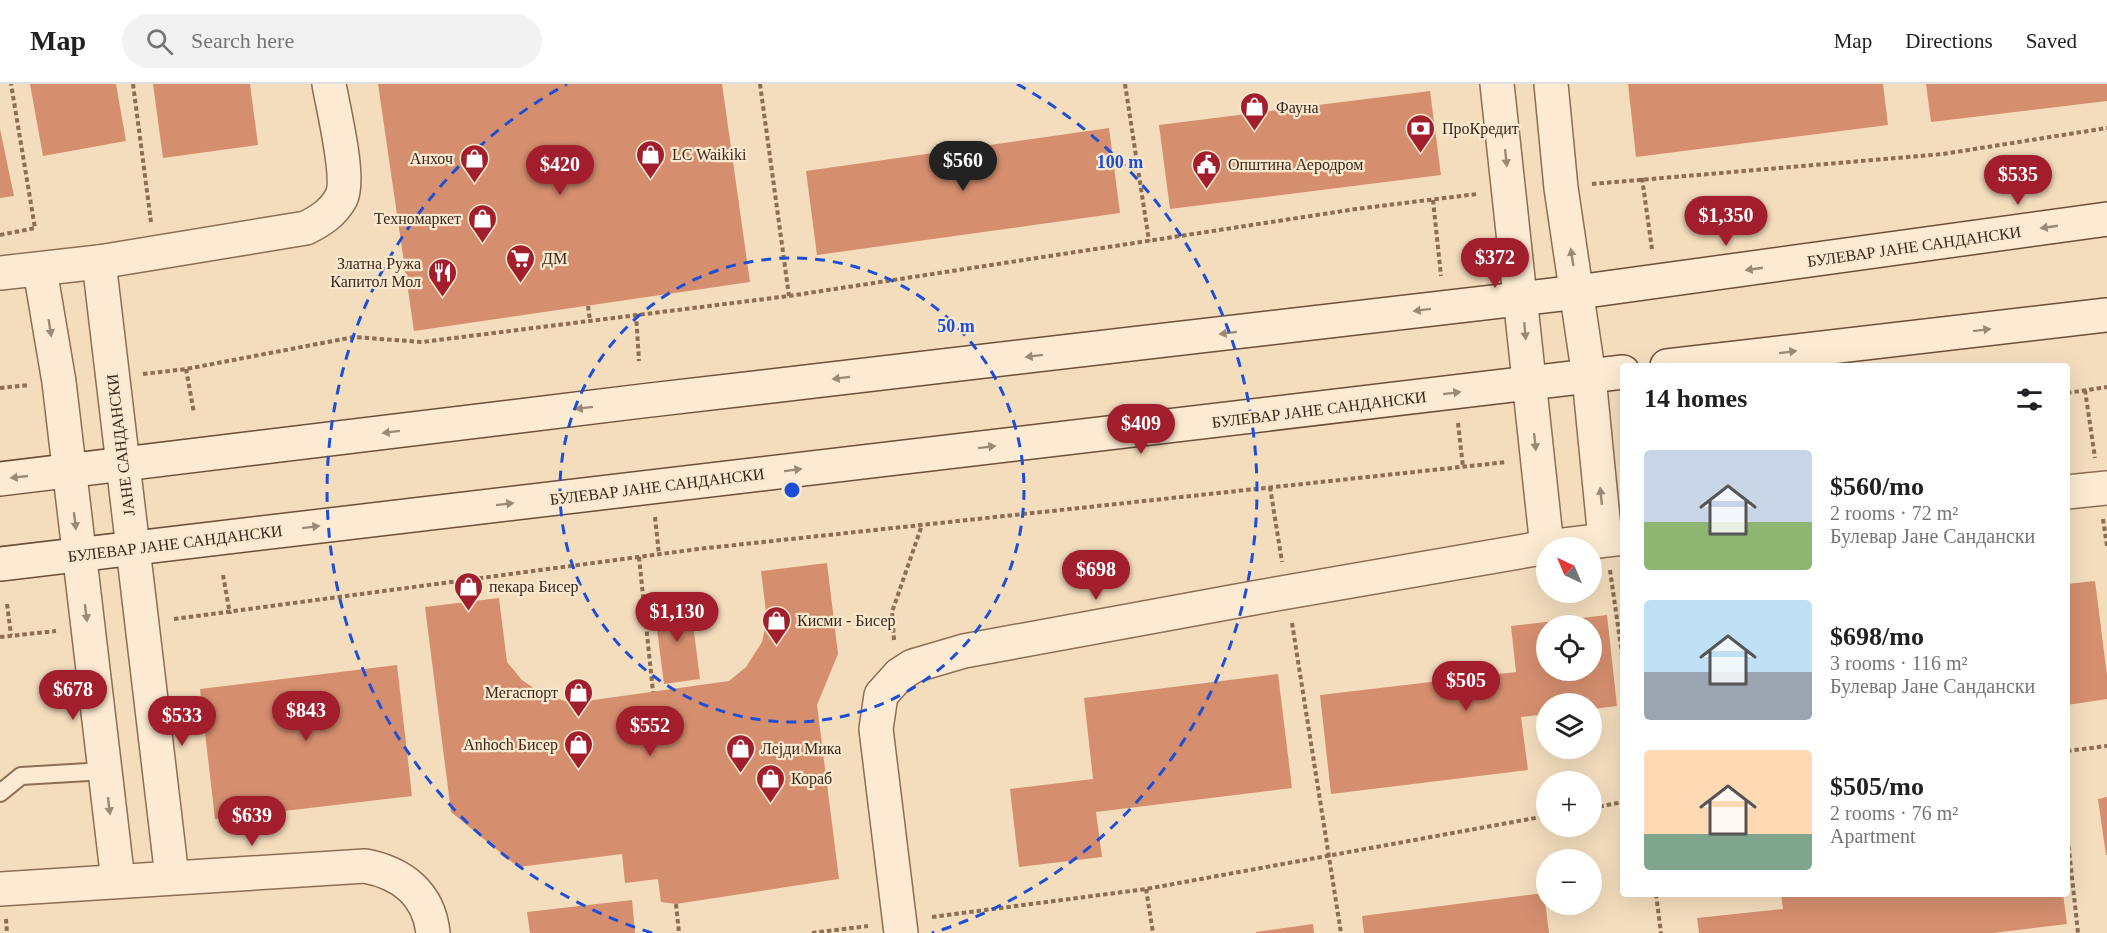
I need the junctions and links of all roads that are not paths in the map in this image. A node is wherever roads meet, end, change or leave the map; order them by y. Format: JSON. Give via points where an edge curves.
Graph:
{"nodes":[{"id":1,"x":329,"y":84,"type":"edge"},
{"id":2,"x":1497,"y":84,"type":"edge"},
{"id":3,"x":1551,"y":84,"type":"edge"},
{"id":4,"x":2107,"y":219,"type":"edge"},
{"id":5,"x":99,"y":262,"type":"junction"},
{"id":6,"x":40,"y":270,"type":"junction"},
{"id":7,"x":0,"y":273,"type":"edge"},
{"id":8,"x":1578,"y":292,"type":"junction"},
{"id":9,"x":1522,"y":299,"type":"junction"},
{"id":10,"x":2107,"y":315,"type":"edge"},
{"id":11,"x":1693,"y":363,"type":"edge"},
{"id":12,"x":1620,"y":372,"type":"edge"},
{"id":13,"x":1589,"y":377,"type":"junction"},
{"id":14,"x":1529,"y":384,"type":"junction"},
{"id":15,"x":122,"y":465,"type":"junction"},
{"id":16,"x":69,"y":471,"type":"junction"},
{"id":17,"x":0,"y":479,"type":"edge"},
{"id":18,"x":2107,"y":488,"type":"edge"},
{"id":19,"x":2070,"y":492,"type":"edge"},
{"id":20,"x":1546,"y":537,"type":"edge"},
{"id":21,"x":1614,"y":538,"type":"edge"},
{"id":22,"x":132,"y":548,"type":"junction"},
{"id":23,"x":1536,"y":549,"type":"edge"},
{"id":24,"x":80,"y":555,"type":"junction"},
{"id":25,"x":0,"y":564,"type":"edge"},
{"id":26,"x":105,"y":771,"type":"junction"},
{"id":27,"x":0,"y":793,"type":"edge"},
{"id":28,"x":172,"y":877,"type":"junction"},
{"id":29,"x":118,"y":881,"type":"junction"},
{"id":30,"x":0,"y":889,"type":"edge"},
{"id":31,"x":901,"y":927,"type":"edge"},
{"id":32,"x":433,"y":933,"type":"edge"}],
"edges":[{"from":1,"to":5,"type":"street","via":[[345,181],[333,210],[319,222],[306,228]]},
{"from":2,"to":9,"type":"street","one_way":true},
{"from":8,"to":3,"type":"street","one_way":true,"via":[[1561,188]]},
{"from":4,"to":8,"type":"street","name":"БУЛЕВАР ЈАНЕ САНДАНСКИ","one_way":true},
{"from":5,"to":6,"type":"street"},
{"from":5,"to":15,"type":"street","name":"ЈАНЕ САНДАНСКИ"},
{"from":6,"to":7,"type":"street"},
{"from":6,"to":16,"type":"street","one_way":true},
{"from":8,"to":9,"type":"street","name":"БУЛЕВАР ЈАНЕ САНДАНСКИ"},
{"from":8,"to":13,"type":"street"},
{"from":9,"to":14,"type":"street","one_way":true},
{"from":9,"to":15,"type":"street","name":"БУЛЕВАР ЈАНЕ САНДАНСКИ","one_way":true},
{"from":11,"to":10,"type":"street","one_way":true},
{"from":12,"to":13,"type":"street","name":"БУЛЕВАР ЈАНЕ САНДАНСКИ"},
{"from":13,"to":14,"type":"street","name":"БУЛЕВАР ЈАНЕ САНДАНСКИ"},
{"from":21,"to":13,"type":"street","one_way":true},
{"from":14,"to":20,"type":"street","one_way":true},
{"from":22,"to":14,"type":"street","name":"БУЛЕВАР ЈАНЕ САНДАНСКИ","one_way":true},
{"from":15,"to":16,"type":"street","name":"БУЛЕВАР ЈАНЕ САНДАНСКИ"},
{"from":15,"to":22,"type":"street","name":"ЈАНЕ САНДАНСКИ"},
{"from":16,"to":17,"type":"street","name":"БУЛЕВАР ЈАНЕ САНДАНСКИ","one_way":true},
{"from":16,"to":24,"type":"street","one_way":true},
{"from":18,"to":19,"type":"street"},
{"from":22,"to":24,"type":"street","name":"БУЛЕВАР ЈАНЕ САНДАНСКИ"},
{"from":22,"to":28,"type":"street","name":"ЈАНЕ САНДАНСКИ"},
{"from":23,"to":31,"type":"street","via":[[964,651],[934,658],[897,677],[881,695],[876,729]]},
{"from":24,"to":25,"type":"street","name":"БУЛЕВАР ЈАНЕ САНДАНСКИ"},
{"from":24,"to":26,"type":"street","one_way":true},
{"from":26,"to":27,"type":"lane","via":[[21,776]]},
{"from":26,"to":29,"type":"street","one_way":true},
{"from":28,"to":29,"type":"street"},
{"from":28,"to":32,"type":"street","via":[[350,866],[377,868],[414,888],[429,915]]},
{"from":29,"to":30,"type":"street"}]}
